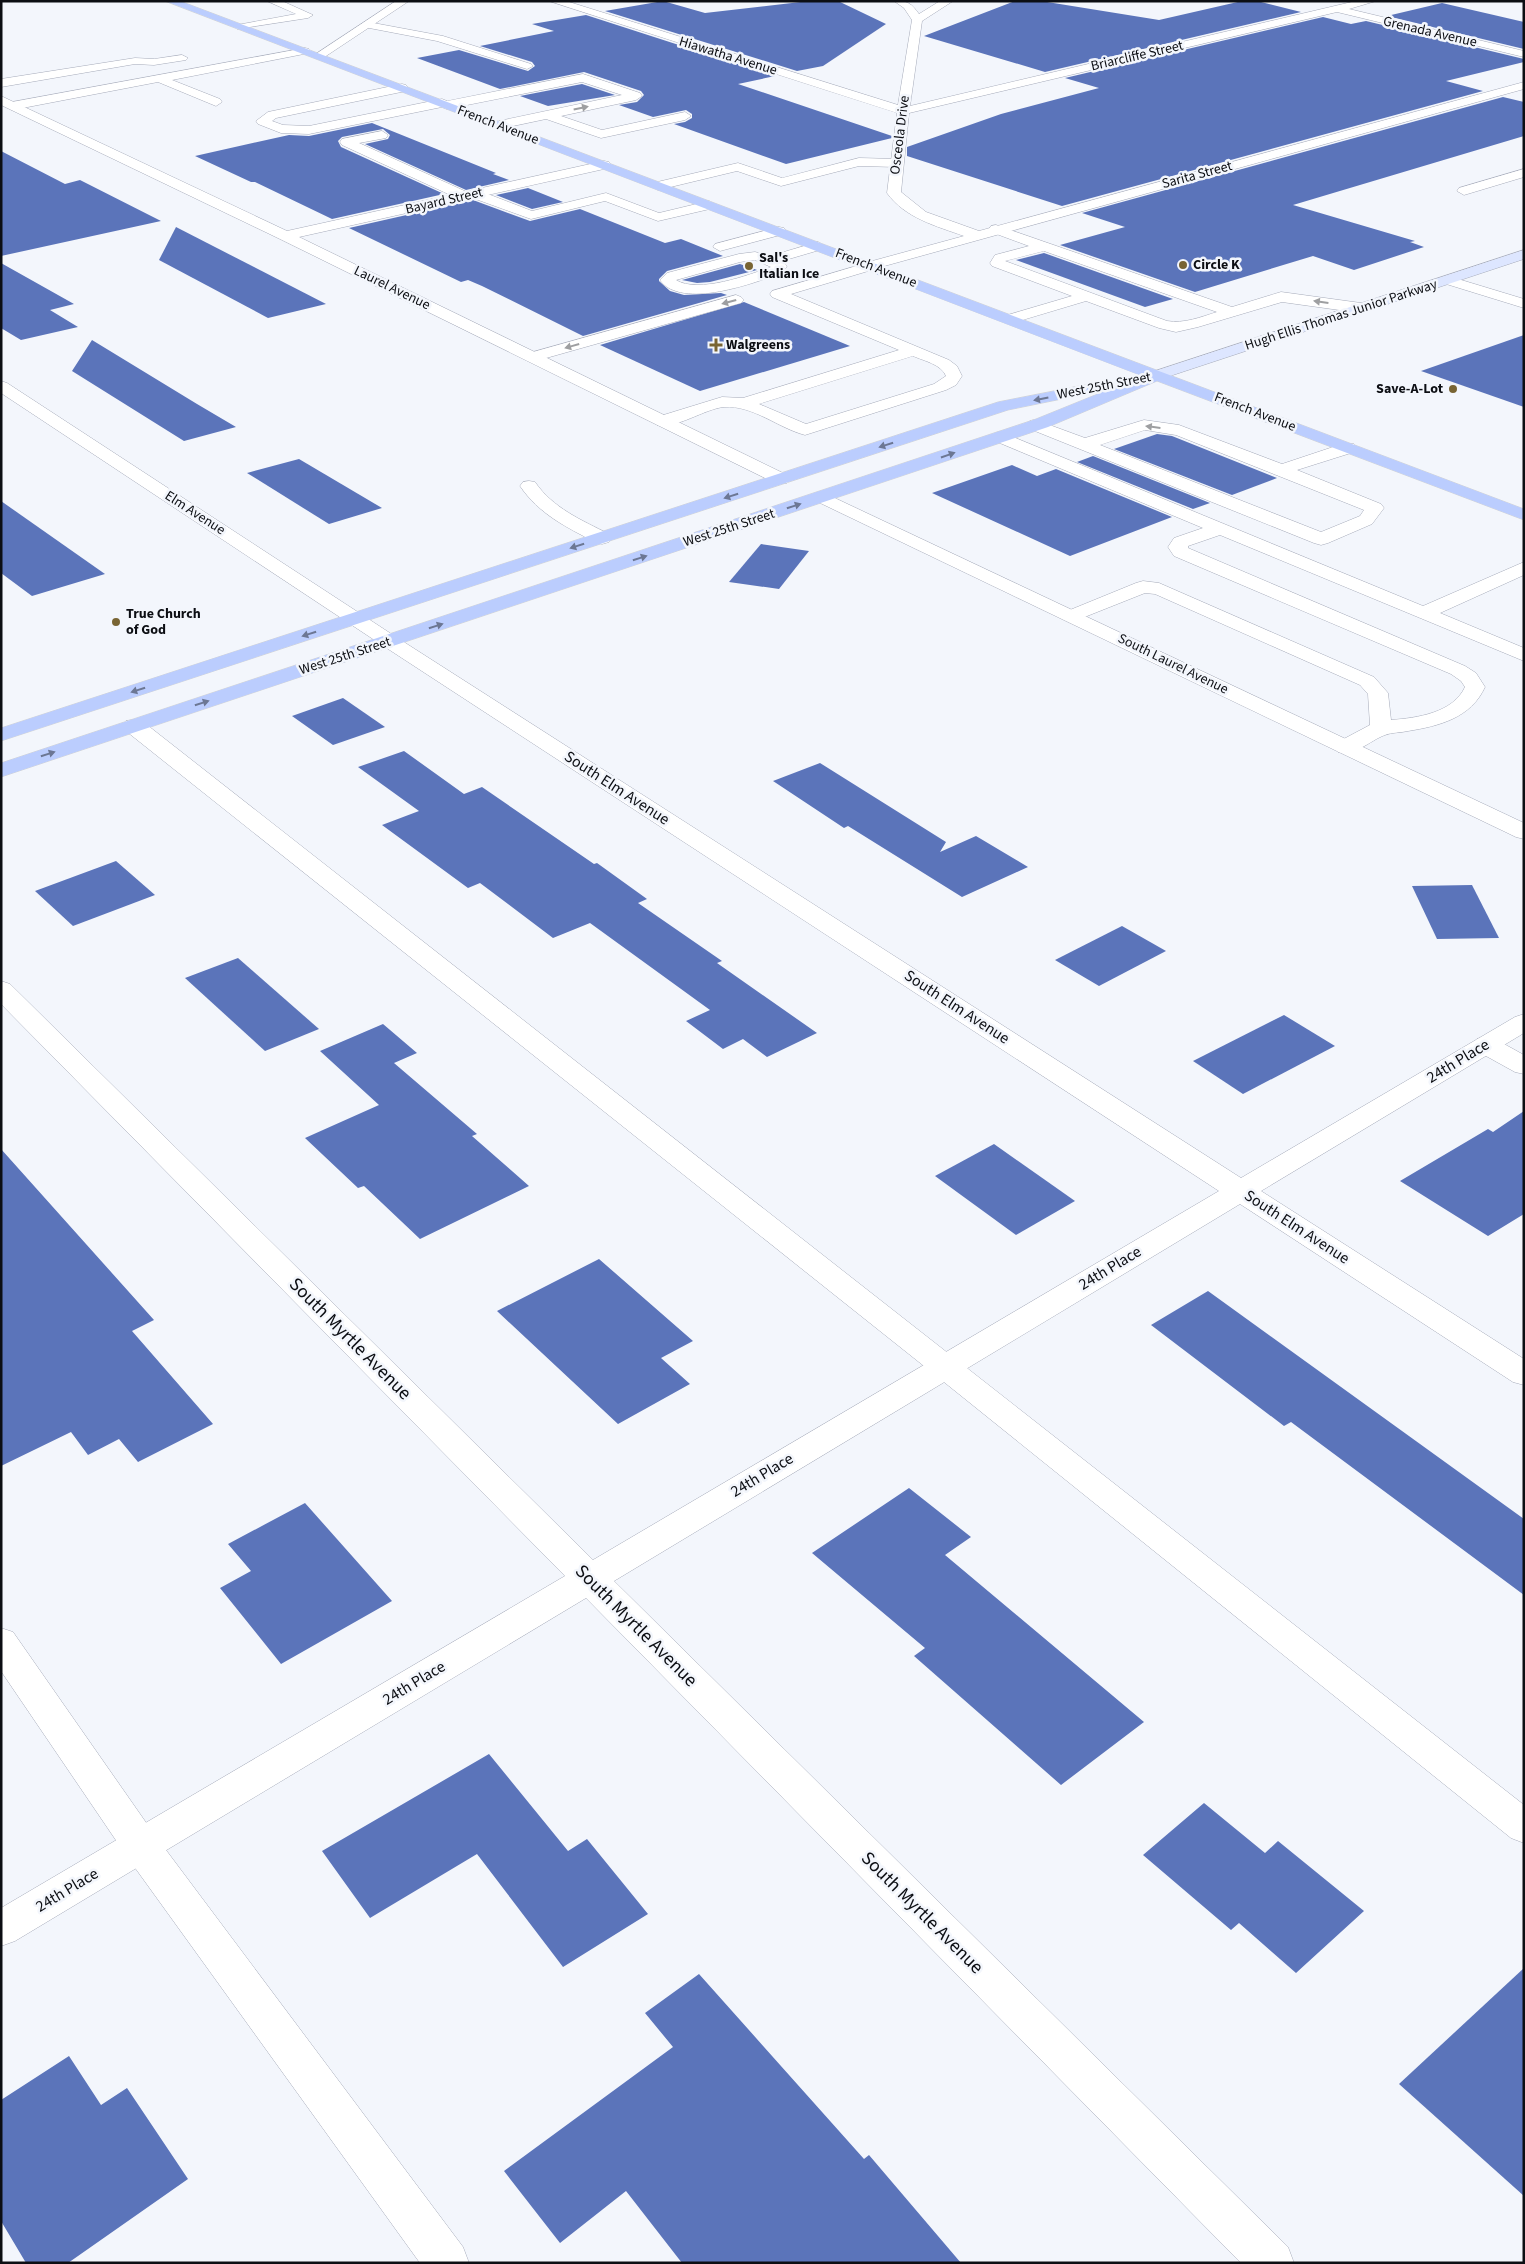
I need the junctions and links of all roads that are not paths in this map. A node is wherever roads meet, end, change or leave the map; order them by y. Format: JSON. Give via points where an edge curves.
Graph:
{"nodes":[{"id":1,"x":171,"y":1,"type":"edge"},
{"id":2,"x":272,"y":1,"type":"edge"},
{"id":3,"x":404,"y":1,"type":"edge"},
{"id":4,"x":554,"y":1,"type":"edge"},
{"id":5,"x":899,"y":1,"type":"edge"},
{"id":6,"x":948,"y":1,"type":"edge"},
{"id":7,"x":1371,"y":1,"type":"edge"},
{"id":8,"x":1336,"y":10,"type":"junction"},
{"id":9,"x":917,"y":20,"type":"junction"},
{"id":10,"x":368,"y":25,"type":"junction"},
{"id":11,"x":241,"y":27,"type":"junction"},
{"id":12,"x":279,"y":42,"type":"junction"},
{"id":13,"x":251,"y":47,"type":"dead end"},
{"id":14,"x":305,"y":51,"type":"junction"},
{"id":15,"x":1524,"y":54,"type":"edge"},
{"id":16,"x":193,"y":56,"type":"dead end"},
{"id":17,"x":319,"y":56,"type":"junction"},
{"id":18,"x":527,"y":66,"type":"dead end"},
{"id":19,"x":158,"y":78,"type":"junction"},
{"id":20,"x":1,"y":83,"type":"edge"},
{"id":21,"x":1524,"y":85,"type":"edge"},
{"id":22,"x":402,"y":88,"type":"junction"},
{"id":23,"x":216,"y":102,"type":"dead end"},
{"id":24,"x":7,"y":103,"type":"edge"},
{"id":25,"x":444,"y":104,"type":"junction"},
{"id":26,"x":903,"y":111,"type":"junction"},
{"id":27,"x":548,"y":115,"type":"junction"},
{"id":28,"x":474,"y":116,"type":"junction"},
{"id":29,"x":685,"y":116,"type":"dead end"},
{"id":30,"x":447,"y":121,"type":"dead end"},
{"id":31,"x":499,"y":125,"type":"junction"},
{"id":32,"x":392,"y":133,"type":"dead end"},
{"id":33,"x":897,"y":163,"type":"junction"},
{"id":34,"x":604,"y":165,"type":"junction"},
{"id":35,"x":1524,"y":173,"type":"edge"},
{"id":36,"x":658,"y":186,"type":"junction"},
{"id":37,"x":1464,"y":191,"type":"dead end"},
{"id":38,"x":470,"y":195,"type":"junction"},
{"id":39,"x":709,"y":205,"type":"junction"},
{"id":40,"x":996,"y":230,"type":"junction"},
{"id":41,"x":779,"y":231,"type":"junction"},
{"id":42,"x":976,"y":235,"type":"junction"},
{"id":43,"x":285,"y":236,"type":"junction"},
{"id":44,"x":818,"y":246,"type":"junction"},
{"id":45,"x":1044,"y":246,"type":"junction"},
{"id":46,"x":704,"y":251,"type":"dead end"},
{"id":47,"x":1524,"y":254,"type":"edge"},
{"id":48,"x":770,"y":260,"type":"junction"},
{"id":49,"x":870,"y":266,"type":"junction"},
{"id":50,"x":1055,"y":273,"type":"junction"},
{"id":51,"x":1085,"y":280,"type":"junction"},
{"id":52,"x":1448,"y":280,"type":"junction"},
{"id":53,"x":1117,"y":290,"type":"junction"},
{"id":54,"x":1137,"y":291,"type":"junction"},
{"id":55,"x":764,"y":295,"type":"junction"},
{"id":56,"x":1281,"y":297,"type":"junction"},
{"id":57,"x":1202,"y":301,"type":"junction"},
{"id":58,"x":1523,"y":303,"type":"edge"},
{"id":59,"x":1186,"y":306,"type":"dead end"},
{"id":60,"x":1361,"y":308,"type":"junction"},
{"id":61,"x":1232,"y":312,"type":"junction"},
{"id":62,"x":1163,"y":314,"type":"dead end"},
{"id":63,"x":1009,"y":319,"type":"junction"},
{"id":64,"x":1147,"y":319,"type":"junction"},
{"id":65,"x":1313,"y":324,"type":"junction"},
{"id":66,"x":914,"y":351,"type":"junction"},
{"id":67,"x":532,"y":357,"type":"junction"},
{"id":68,"x":1158,"y":375,"type":"junction"},
{"id":69,"x":1,"y":386,"type":"edge"},
{"id":70,"x":744,"y":403,"type":"junction"},
{"id":71,"x":664,"y":421,"type":"junction"},
{"id":72,"x":1036,"y":425,"type":"junction"},
{"id":73,"x":1001,"y":437,"type":"junction"},
{"id":74,"x":1085,"y":444,"type":"junction"},
{"id":75,"x":1348,"y":448,"type":"junction"},
{"id":76,"x":1149,"y":460,"type":"junction"},
{"id":77,"x":1178,"y":463,"type":"dead end"},
{"id":78,"x":781,"y":479,"type":"junction"},
{"id":79,"x":1299,"y":482,"type":"junction"},
{"id":80,"x":528,"y":486,"type":"dead end"},
{"id":81,"x":822,"y":497,"type":"junction"},
{"id":82,"x":1524,"y":514,"type":"edge"},
{"id":83,"x":1221,"y":528,"type":"junction"},
{"id":84,"x":602,"y":538,"type":"junction"},
{"id":85,"x":1524,"y":568,"type":"edge"},
{"id":86,"x":1424,"y":613,"type":"junction"},
{"id":87,"x":1072,"y":616,"type":"junction"},
{"id":88,"x":355,"y":619,"type":"junction"},
{"id":89,"x":389,"y":641,"type":"junction"},
{"id":90,"x":1524,"y":655,"type":"edge"},
{"id":91,"x":134,"y":726,"type":"junction"},
{"id":92,"x":1381,"y":729,"type":"junction"},
{"id":93,"x":1,"y":735,"type":"edge"},
{"id":94,"x":1346,"y":747,"type":"junction"},
{"id":95,"x":1,"y":770,"type":"edge"},
{"id":96,"x":1524,"y":832,"type":"edge"},
{"id":97,"x":1,"y":989,"type":"edge"},
{"id":98,"x":1524,"y":1022,"type":"edge"},
{"id":99,"x":1486,"y":1045,"type":"junction"},
{"id":100,"x":1524,"y":1066,"type":"edge"},
{"id":101,"x":1240,"y":1190,"type":"junction"},
{"id":102,"x":945,"y":1366,"type":"junction"},
{"id":103,"x":1524,"y":1374,"type":"edge"},
{"id":104,"x":589,"y":1578,"type":"junction"},
{"id":105,"x":1,"y":1642,"type":"edge"},
{"id":106,"x":1524,"y":1827,"type":"edge"},
{"id":107,"x":141,"y":1846,"type":"junction"},
{"id":108,"x":1,"y":1929,"type":"edge"},
{"id":109,"x":446,"y":2263,"type":"edge"},
{"id":110,"x":1272,"y":2263,"type":"edge"}],
"edges":[{"from":1,"to":11,"type":"main road","name":"French Avenue"},
{"from":2,"to":11,"type":"street","via":[[308,15]]},
{"from":3,"to":10,"type":"street"},
{"from":4,"to":26,"type":"street","name":"Hiawatha Avenue"},
{"from":5,"to":9,"type":"street","via":[[908,6]]},
{"from":6,"to":9,"type":"street"},
{"from":7,"to":8,"type":"street","name":"Briarcliffe Street"},
{"from":8,"to":15,"type":"street","name":"Grenada Avenue"},
{"from":8,"to":26,"type":"street","name":"Briarcliffe Street"},
{"from":9,"to":26,"type":"street","name":"Osceola Drive"},
{"from":10,"to":17,"type":"street"},
{"from":10,"to":18,"type":"street","via":[[439,38]]},
{"from":11,"to":12,"type":"main road","name":"French Avenue"},
{"from":12,"to":13,"type":"street"},
{"from":12,"to":14,"type":"main road","name":"French Avenue"},
{"from":14,"to":17,"type":"main road","name":"French Avenue"},
{"from":14,"to":19,"type":"street"},
{"from":16,"to":20,"type":"street","via":[[154,62],[136,61]]},
{"from":17,"to":22,"type":"main road","name":"French Avenue"},
{"from":19,"to":23,"type":"street"},
{"from":19,"to":24,"type":"street"},
{"from":21,"to":40,"type":"street","name":"Sarita Street"},
{"from":22,"to":25,"type":"main road","name":"French Avenue"},
{"from":22,"to":25,"type":"street","via":[[272,115],[262,121],[282,129],[309,130]]},
{"from":24,"to":43,"type":"street","name":"Laurel Avenue"},
{"from":27,"to":25,"type":"street","one_way":true,"via":[[636,96],[583,78]]},
{"from":25,"to":28,"type":"main road","name":"French Avenue"},
{"from":26,"to":33,"type":"street","name":"Osceola Drive"},
{"from":27,"to":29,"type":"street","via":[[601,134]]},
{"from":27,"to":31,"type":"street"},
{"from":28,"to":30,"type":"street"},
{"from":28,"to":31,"type":"main road","name":"French Avenue"},
{"from":31,"to":34,"type":"main road","name":"French Avenue"},
{"from":32,"to":38,"type":"street","via":[[346,142]]},
{"from":33,"to":36,"type":"street","via":[[860,162],[781,182],[738,167]]},
{"from":33,"to":42,"type":"street","name":"Osceola Drive","via":[[894,193],[903,205],[921,216]]},
{"from":34,"to":36,"type":"main road","name":"French Avenue"},
{"from":34,"to":38,"type":"street","name":"Bayard Street"},
{"from":35,"to":37,"type":"street"},
{"from":36,"to":39,"type":"main road","name":"French Avenue"},
{"from":38,"to":39,"type":"street","via":[[531,215],[606,197],[658,217]]},
{"from":38,"to":43,"type":"street","name":"Bayard Street"},
{"from":39,"to":41,"type":"main road","name":"French Avenue"},
{"from":40,"to":42,"type":"street","name":"Sarita Street"},
{"from":40,"to":45,"type":"street"},
{"from":41,"to":44,"type":"main road","name":"French Avenue"},
{"from":41,"to":46,"type":"street"},
{"from":42,"to":49,"type":"street","name":"Sarita Street"},
{"from":43,"to":67,"type":"street","name":"Laurel Avenue"},
{"from":44,"to":48,"type":"street"},
{"from":44,"to":49,"type":"main road","name":"French Avenue"},
{"from":45,"to":50,"type":"street","via":[[1000,258],[997,262],[1017,271]]},
{"from":45,"to":51,"type":"street"},
{"from":47,"to":52,"type":"main road","name":"Hugh Ellis Thomas Junior Parkway"},
{"from":48,"to":48,"type":"street","via":[[755,256],[739,258],[667,280],[686,290],[706,290],[778,269],[780,266]]},
{"from":49,"to":55,"type":"street","name":"Sarita Street"},
{"from":49,"to":63,"type":"main road","name":"French Avenue"},
{"from":50,"to":51,"type":"street"},
{"from":50,"to":51,"type":"street"},
{"from":51,"to":53,"type":"street"},
{"from":51,"to":53,"type":"street"},
{"from":51,"to":63,"type":"street"},
{"from":52,"to":58,"type":"street"},
{"from":52,"to":60,"type":"main road","name":"Hugh Ellis Thomas Junior Parkway"},
{"from":53,"to":54,"type":"street"},
{"from":53,"to":54,"type":"street"},
{"from":53,"to":64,"type":"street"},
{"from":54,"to":57,"type":"street","via":[[1176,292]]},
{"from":55,"to":66,"type":"street"},
{"from":55,"to":67,"type":"street","name":"Sarita Street","one_way":true},
{"from":60,"to":56,"type":"street","one_way":true},
{"from":56,"to":61,"type":"street"},
{"from":56,"to":65,"type":"street"},
{"from":57,"to":59,"type":"street"},
{"from":57,"to":61,"type":"street"},
{"from":60,"to":65,"type":"main road","name":"Hugh Ellis Thomas Junior Parkway"},
{"from":61,"to":64,"type":"street","via":[[1176,327]]},
{"from":62,"to":64,"type":"street"},
{"from":63,"to":68,"type":"main road","name":"French Avenue"},
{"from":65,"to":68,"type":"main road","name":"Hugh Ellis Thomas Junior Parkway"},
{"from":66,"to":70,"type":"street"},
{"from":66,"to":70,"type":"street","via":[[952,369],[954,376],[950,382],[805,430]]},
{"from":67,"to":71,"type":"street","name":"Laurel Avenue"},
{"from":68,"to":72,"type":"main road","name":"West 25th Street"},
{"from":68,"to":75,"type":"main road","name":"French Avenue"},
{"from":68,"to":78,"type":"main road","name":"West 25th Street","one_way":true,"via":[[1004,406]]},
{"from":69,"to":88,"type":"street","name":"Elm Avenue"},
{"from":70,"to":71,"type":"street","via":[[722,402]]},
{"from":71,"to":78,"type":"street","name":"Laurel Avenue"},
{"from":72,"to":73,"type":"main road","name":"West 25th Street"},
{"from":72,"to":74,"type":"street"},
{"from":81,"to":73,"type":"main road","name":"West 25th Street","one_way":true},
{"from":73,"to":83,"type":"street"},
{"from":74,"to":76,"type":"street","via":[[1120,458]]},
{"from":79,"to":74,"type":"street","one_way":true,"via":[[1199,442],[1179,430],[1144,425]]},
{"from":75,"to":79,"type":"street"},
{"from":75,"to":82,"type":"main road","name":"French Avenue"},
{"from":76,"to":77,"type":"street"},
{"from":76,"to":79,"type":"street","via":[[1243,498],[1321,539],[1366,520],[1375,508]]},
{"from":78,"to":84,"type":"main road","name":"West 25th Street","one_way":true},
{"from":80,"to":84,"type":"street","via":[[535,498],[548,508]]},
{"from":81,"to":87,"type":"street","name":"South Laurel Avenue"},
{"from":89,"to":81,"type":"main road","name":"West 25th Street","one_way":true},
{"from":83,"to":86,"type":"street"},
{"from":83,"to":92,"type":"street","via":[[1181,542],[1177,547],[1181,552],[1220,570],[1458,670],[1469,677],[1475,687],[1464,705],[1438,718]]},
{"from":84,"to":88,"type":"main road","name":"West 25th Street","one_way":true},
{"from":85,"to":86,"type":"street"},
{"from":86,"to":90,"type":"street"},
{"from":87,"to":92,"type":"street","via":[[1143,587],[1159,589],[1368,681],[1378,693]]},
{"from":87,"to":94,"type":"street","name":"South Laurel Avenue"},
{"from":88,"to":89,"type":"street","name":"Elm Avenue"},
{"from":88,"to":93,"type":"main road","name":"West 25th Street","one_way":true},
{"from":91,"to":89,"type":"main road","name":"West 25th Street","one_way":true},
{"from":89,"to":101,"type":"street","name":"South Elm Avenue"},
{"from":95,"to":91,"type":"main road","name":"West 25th Street","one_way":true},
{"from":91,"to":102,"type":"street"},
{"from":92,"to":94,"type":"street"},
{"from":94,"to":96,"type":"street","name":"South Laurel Avenue"},
{"from":97,"to":104,"type":"street","name":"South Myrtle Avenue"},
{"from":98,"to":99,"type":"street","name":"24th Place"},
{"from":99,"to":100,"type":"street"},
{"from":99,"to":101,"type":"street","name":"24th Place"},
{"from":101,"to":102,"type":"street","name":"24th Place"},
{"from":101,"to":103,"type":"street","name":"South Elm Avenue"},
{"from":102,"to":104,"type":"street","name":"24th Place"},
{"from":102,"to":106,"type":"street"},
{"from":104,"to":107,"type":"street","name":"24th Place"},
{"from":104,"to":110,"type":"street","name":"South Myrtle Avenue"},
{"from":105,"to":107,"type":"street"},
{"from":107,"to":108,"type":"street","name":"24th Place"},
{"from":107,"to":109,"type":"street"}]}
